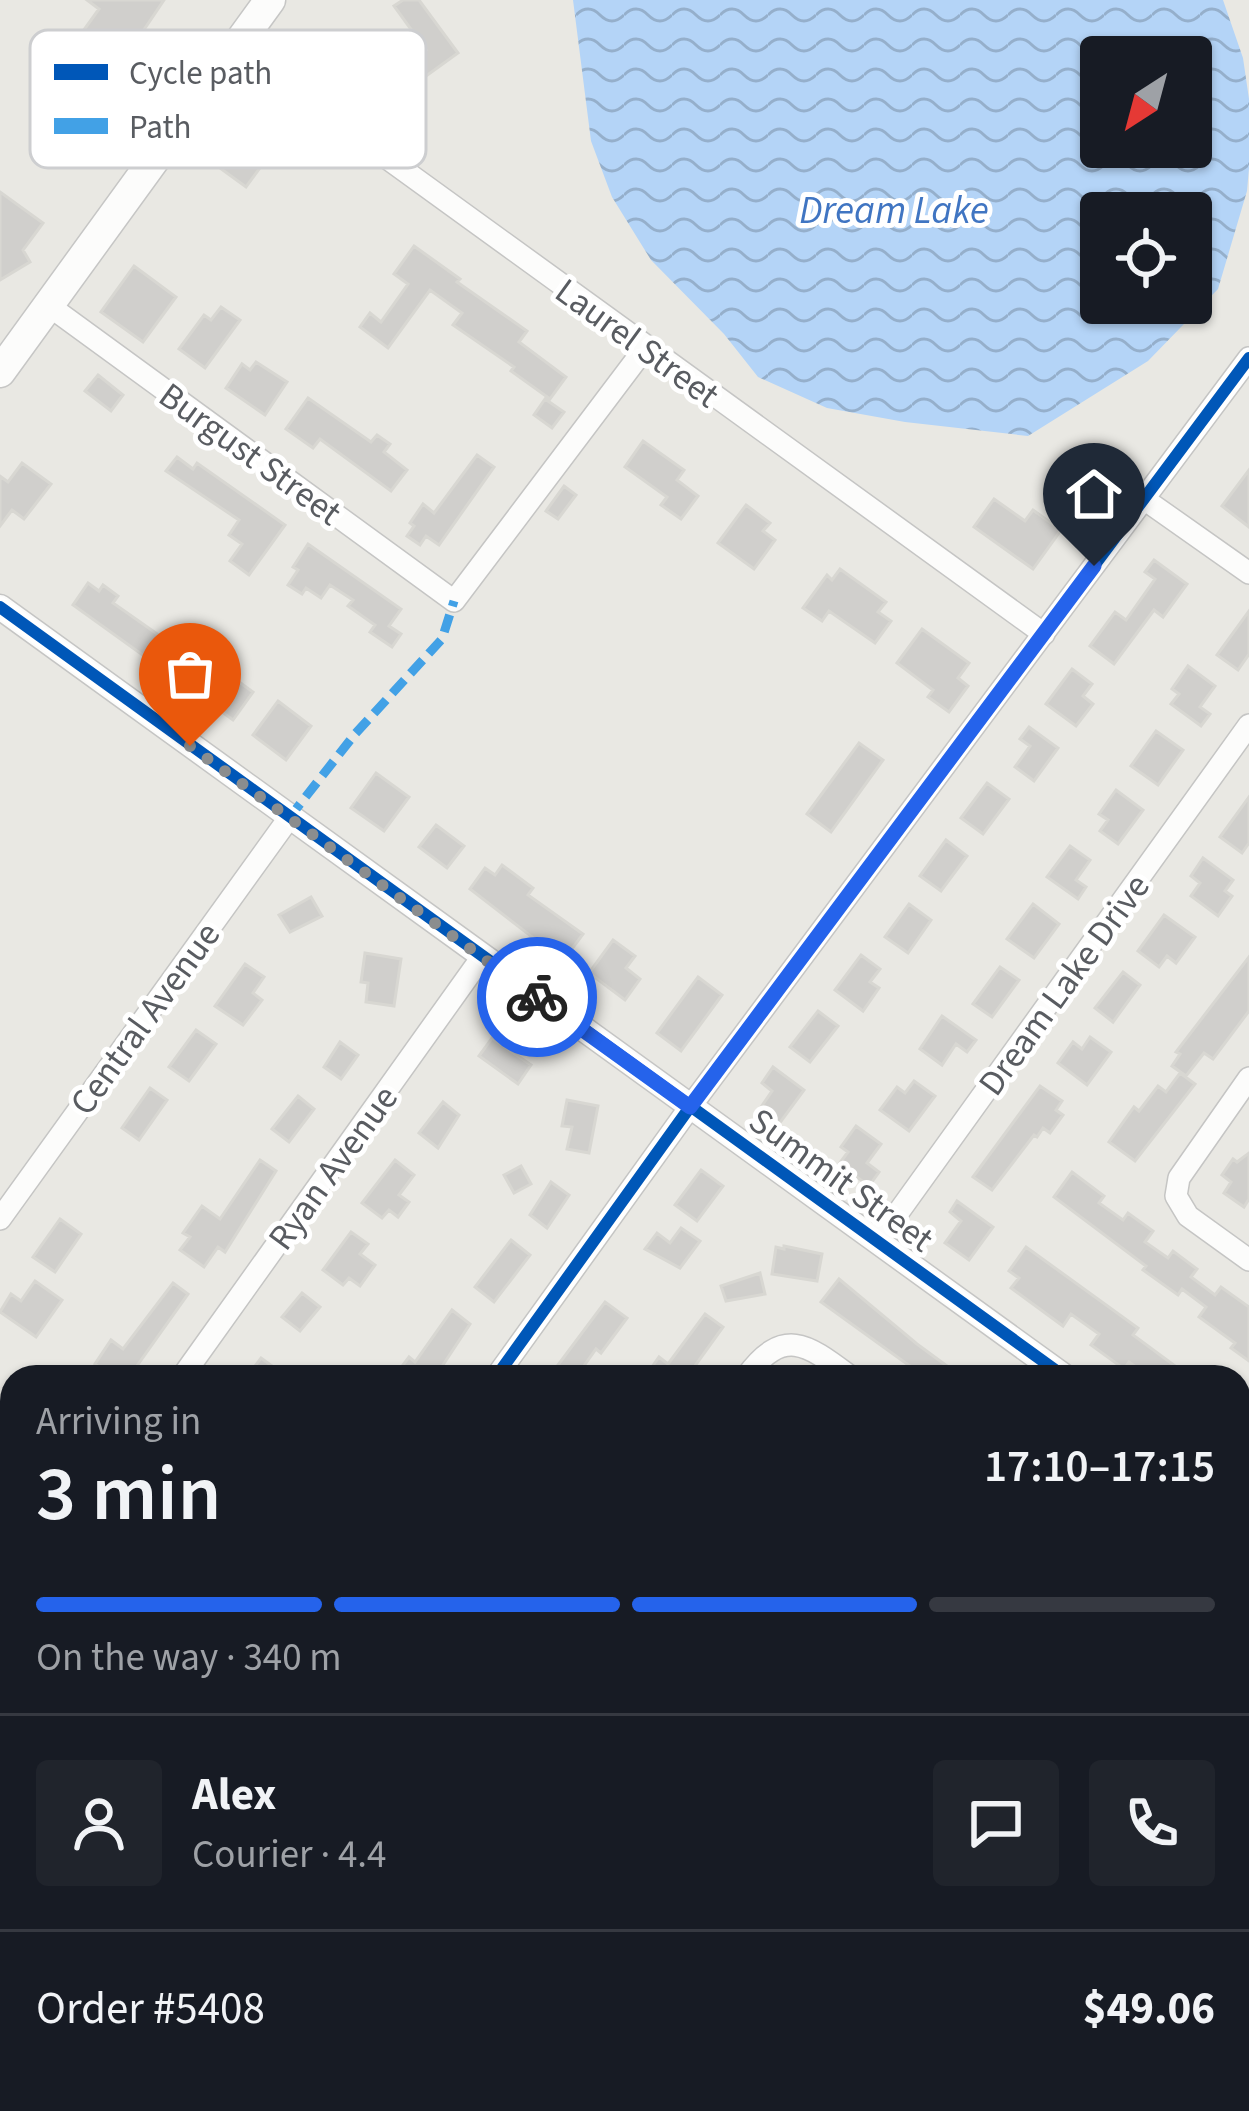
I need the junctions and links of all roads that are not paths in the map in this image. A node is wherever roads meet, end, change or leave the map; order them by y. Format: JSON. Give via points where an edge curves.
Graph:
{"nodes":[{"id":1,"x":270,"y":0,"type":"edge"},
{"id":2,"x":248,"y":30,"type":"edge"},
{"id":3,"x":148,"y":168,"type":"edge"},
{"id":4,"x":399,"y":168,"type":"edge"},
{"id":5,"x":48,"y":305,"type":"junction"},
{"id":6,"x":644,"y":348,"type":"junction"},
{"id":7,"x":1249,"y":358,"type":"edge"},
{"id":8,"x":0,"y":372,"type":"edge"},
{"id":9,"x":1144,"y":499,"type":"junction"},
{"id":10,"x":1249,"y":573,"type":"edge"},
{"id":11,"x":0,"y":608,"type":"edge"},
{"id":12,"x":1044,"y":634,"type":"junction"},
{"id":13,"x":1249,"y":725,"type":"edge"},
{"id":14,"x":289,"y":818,"type":"junction"},
{"id":15,"x":482,"y":957,"type":"junction"},
{"id":16,"x":1249,"y":1078,"type":"edge"},
{"id":17,"x":690,"y":1107,"type":"junction"},
{"id":18,"x":0,"y":1219,"type":"edge"},
{"id":19,"x":878,"y":1242,"type":"junction"},
{"id":20,"x":1249,"y":1260,"type":"edge"},
{"id":21,"x":191,"y":1365,"type":"edge"},
{"id":22,"x":505,"y":1365,"type":"edge"},
{"id":23,"x":756,"y":1365,"type":"edge"},
{"id":24,"x":834,"y":1365,"type":"edge"},
{"id":25,"x":1048,"y":1365,"type":"edge"}],
"edges":[{"from":1,"to":2,"type":"main road"},
{"from":3,"to":5,"type":"main road"},
{"from":4,"to":6,"type":"street","name":"Laurel Street"},
{"from":5,"to":6,"type":"street","name":"Burgust Street","via":[[454,601]]},
{"from":5,"to":8,"type":"main road"},
{"from":6,"to":12,"type":"street","name":"Laurel Street"},
{"from":7,"to":9,"type":"street"},
{"from":9,"to":10,"type":"street"},
{"from":9,"to":12,"type":"street"},
{"from":11,"to":14,"type":"street","name":"Summit Street"},
{"from":12,"to":17,"type":"street"},
{"from":13,"to":19,"type":"street","name":"Dream Lake Drive"},
{"from":14,"to":15,"type":"street","name":"Summit Street"},
{"from":14,"to":18,"type":"street","name":"Central Avenue"},
{"from":15,"to":17,"type":"street","name":"Summit Street"},
{"from":15,"to":21,"type":"street","name":"Ryan Avenue"},
{"from":16,"to":20,"type":"street","via":[[1179,1178],[1175,1196],[1188,1216]]},
{"from":17,"to":19,"type":"street","name":"Summit Street"},
{"from":17,"to":22,"type":"street"},
{"from":19,"to":25,"type":"street","name":"Summit Street"},
{"from":23,"to":24,"type":"street","via":[[790,1344]]}]}
